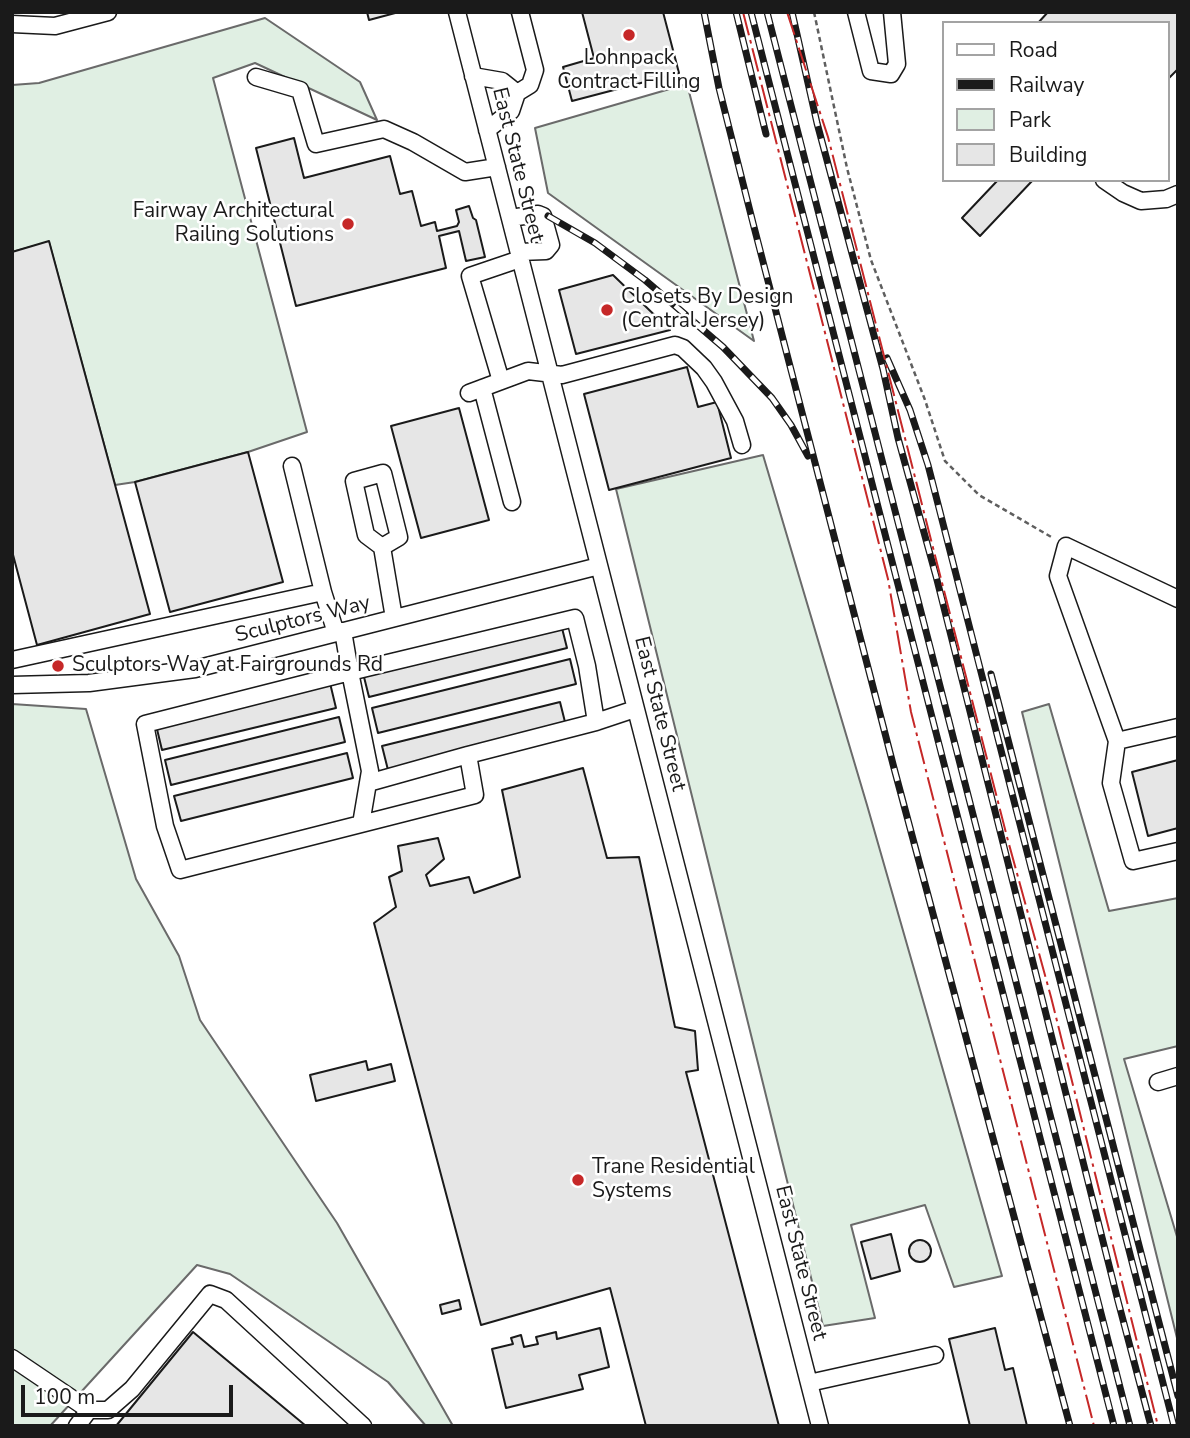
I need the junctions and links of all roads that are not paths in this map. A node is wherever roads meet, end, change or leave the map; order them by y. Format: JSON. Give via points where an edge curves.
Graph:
{"nodes":[{"id":1,"x":108,"y":12,"type":"edge"},
{"id":2,"x":457,"y":12,"type":"edge"},
{"id":3,"x":520,"y":12,"type":"edge"},
{"id":4,"x":856,"y":12,"type":"edge"},
{"id":5,"x":892,"y":12,"type":"edge"},
{"id":6,"x":12,"y":24,"type":"edge"},
{"id":7,"x":473,"y":76,"type":"junction"},
{"id":8,"x":256,"y":77,"type":"dead end"},
{"id":9,"x":517,"y":93,"type":"junction"},
{"id":10,"x":487,"y":130,"type":"junction"},
{"id":11,"x":497,"y":167,"type":"junction"},
{"id":12,"x":1107,"y":182,"type":"edge"},
{"id":13,"x":1178,"y":194,"type":"edge"},
{"id":14,"x":510,"y":218,"type":"junction"},
{"id":15,"x":519,"y":256,"type":"junction"},
{"id":16,"x":550,"y":374,"type":"junction"},
{"id":17,"x":501,"y":381,"type":"junction"},
{"id":18,"x":743,"y":444,"type":"dead end"},
{"id":19,"x":292,"y":466,"type":"dead end"},
{"id":20,"x":512,"y":502,"type":"dead end"},
{"id":21,"x":382,"y":547,"type":"dead end"},
{"id":22,"x":599,"y":566,"type":"junction"},
{"id":23,"x":323,"y":592,"type":"junction"},
{"id":24,"x":1178,"y":599,"type":"edge"},
{"id":25,"x":394,"y":618,"type":"junction"},
{"id":26,"x":340,"y":632,"type":"junction"},
{"id":27,"x":12,"y":660,"type":"edge"},
{"id":28,"x":351,"y":672,"type":"junction"},
{"id":29,"x":12,"y":673,"type":"edge"},
{"id":30,"x":12,"y":685,"type":"edge"},
{"id":31,"x":29,"y":685,"type":"junction"},
{"id":32,"x":635,"y":709,"type":"junction"},
{"id":33,"x":596,"y":722,"type":"junction"},
{"id":34,"x":1178,"y":727,"type":"edge"},
{"id":35,"x":1117,"y":741,"type":"junction"},
{"id":36,"x":468,"y":755,"type":"junction"},
{"id":37,"x":368,"y":783,"type":"junction"},
{"id":38,"x":361,"y":824,"type":"junction"},
{"id":39,"x":1178,"y":851,"type":"edge"},
{"id":40,"x":1178,"y":1076,"type":"edge"},
{"id":41,"x":1158,"y":1082,"type":"dead end"},
{"id":42,"x":935,"y":1355,"type":"dead end"},
{"id":43,"x":12,"y":1358,"type":"edge"},
{"id":44,"x":809,"y":1384,"type":"junction"},
{"id":45,"x":89,"y":1410,"type":"junction"},
{"id":46,"x":77,"y":1426,"type":"edge"},
{"id":47,"x":363,"y":1426,"type":"edge"},
{"id":48,"x":820,"y":1426,"type":"edge"}],
"edges":[{"from":1,"to":6,"type":"street","via":[[55,26]]},
{"from":2,"to":7,"type":"street","name":"East State Street"},
{"from":3,"to":9,"type":"street","via":[[535,70],[530,85]]},
{"from":4,"to":5,"type":"street","via":[[871,71],[891,74],[897,64]]},
{"from":7,"to":9,"type":"street","via":[[502,81]]},
{"from":7,"to":10,"type":"street","name":"East State Street"},
{"from":8,"to":11,"type":"street","via":[[300,90],[316,144],[384,130],[466,172]]},
{"from":9,"to":10,"type":"street","via":[[511,111]]},
{"from":10,"to":11,"type":"street","name":"East State Street"},
{"from":11,"to":14,"type":"street","name":"East State Street"},
{"from":12,"to":13,"type":"street","via":[[1141,201]]},
{"from":14,"to":15,"type":"street","name":"East State Street"},
{"from":14,"to":15,"type":"street","via":[[543,216],[551,244],[546,251]]},
{"from":15,"to":16,"type":"street","name":"East State Street"},
{"from":15,"to":17,"type":"street","via":[[470,276]]},
{"from":16,"to":17,"type":"street","via":[[528,371]]},
{"from":16,"to":18,"type":"street","via":[[680,347],[714,382]]},
{"from":16,"to":22,"type":"street","name":"East State Street"},
{"from":17,"to":20,"type":"street","via":[[475,390]]},
{"from":19,"to":23,"type":"street"},
{"from":21,"to":25,"type":"street"},
{"from":22,"to":25,"type":"street","name":"Sculptors Way"},
{"from":22,"to":32,"type":"street","name":"East State Street"},
{"from":23,"to":26,"type":"street"},
{"from":23,"to":27,"type":"street"},
{"from":24,"to":35,"type":"street","via":[[1066,546],[1058,576]]},
{"from":25,"to":26,"type":"street","name":"Sculptors Way"},
{"from":26,"to":28,"type":"street"},
{"from":26,"to":31,"type":"street","name":"Sculptors Way","via":[[195,669],[89,683]]},
{"from":28,"to":33,"type":"street","via":[[575,618]]},
{"from":28,"to":37,"type":"street","via":[[370,771]]},
{"from":28,"to":38,"type":"street","via":[[145,724],[165,826],[180,870]]},
{"from":29,"to":31,"type":"street"},
{"from":30,"to":31,"type":"street","name":"Sculptors Way"},
{"from":32,"to":33,"type":"street"},
{"from":32,"to":44,"type":"street","name":"East State Street"},
{"from":33,"to":36,"type":"street"},
{"from":34,"to":35,"type":"street"},
{"from":35,"to":39,"type":"street","via":[[1111,783],[1133,861]]},
{"from":36,"to":37,"type":"street"},
{"from":36,"to":38,"type":"street","via":[[475,795]]},
{"from":37,"to":38,"type":"street"},
{"from":40,"to":41,"type":"street"},
{"from":42,"to":44,"type":"street"},
{"from":43,"to":45,"type":"street"},
{"from":44,"to":48,"type":"street","name":"East State Street"},
{"from":45,"to":46,"type":"street"},
{"from":45,"to":47,"type":"street","via":[[108,1410],[132,1389],[210,1294],[226,1300]]}]}
